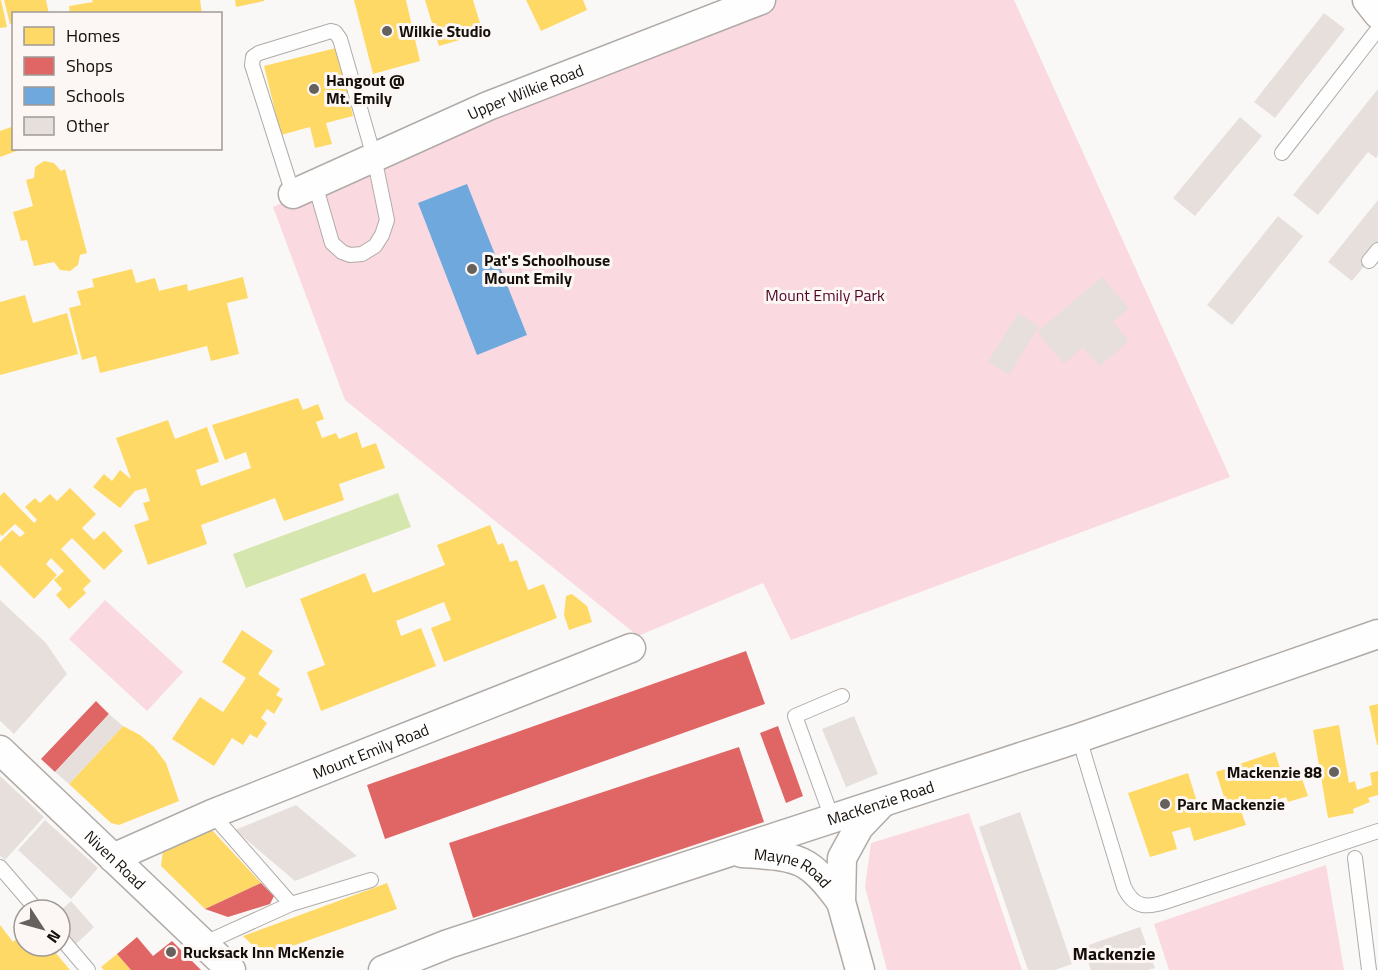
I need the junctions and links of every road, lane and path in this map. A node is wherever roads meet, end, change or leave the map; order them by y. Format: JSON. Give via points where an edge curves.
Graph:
{"nodes":[{"id":1,"x":760,"y":0,"type":"edge"},
{"id":2,"x":1367,"y":0,"type":"edge"},
{"id":3,"x":1378,"y":14,"type":"edge"},
{"id":4,"x":1378,"y":29,"type":"edge"},
{"id":5,"x":1282,"y":153,"type":"dead end"},
{"id":6,"x":374,"y":157,"type":"junction"},
{"id":7,"x":304,"y":189,"type":"junction"},
{"id":8,"x":1378,"y":250,"type":"edge"},
{"id":9,"x":1369,"y":261,"type":"dead end"},
{"id":10,"x":1378,"y":634,"type":"edge"},
{"id":11,"x":631,"y":648,"type":"dead end"},
{"id":12,"x":843,"y":696,"type":"dead end"},
{"id":13,"x":1078,"y":738,"type":"junction"},
{"id":14,"x":0,"y":750,"type":"edge"},
{"id":15,"x":882,"y":803,"type":"junction"},
{"id":16,"x":212,"y":814,"type":"junction"},
{"id":17,"x":832,"y":818,"type":"junction"},
{"id":18,"x":1378,"y":831,"type":"edge"},
{"id":19,"x":734,"y":851,"type":"junction"},
{"id":20,"x":113,"y":858,"type":"junction"},
{"id":21,"x":1355,"y":858,"type":"dead end"},
{"id":22,"x":0,"y":867,"type":"edge"},
{"id":23,"x":371,"y":880,"type":"dead end"},
{"id":24,"x":27,"y":898,"type":"edge"},
{"id":25,"x":841,"y":902,"type":"junction"},
{"id":26,"x":291,"y":904,"type":"junction"},
{"id":27,"x":205,"y":943,"type":"junction"},
{"id":28,"x":72,"y":951,"type":"edge"},
{"id":29,"x":88,"y":970,"type":"edge"},
{"id":30,"x":231,"y":970,"type":"edge"},
{"id":31,"x":383,"y":970,"type":"edge"},
{"id":32,"x":860,"y":970,"type":"edge"},
{"id":33,"x":1369,"y":970,"type":"edge"}],
"edges":[{"from":1,"to":6,"type":"street","name":"Upper Wilkie Road","via":[[488,106]]},
{"from":2,"to":3,"type":"street"},
{"from":4,"to":5,"type":"lane"},
{"from":6,"to":7,"type":"street","name":"Upper Wilkie Road"},
{"from":6,"to":7,"type":"lane","via":[[387,220],[375,246],[362,254],[350,255],[332,243]]},
{"from":6,"to":7,"type":"lane","via":[[337,35],[331,31],[259,53],[253,57],[252,65]]},
{"from":8,"to":9,"type":"lane"},
{"from":10,"to":13,"type":"street","name":"MacKenzie Road"},
{"from":11,"to":16,"type":"street","name":"Mount Emily Road"},
{"from":12,"to":17,"type":"lane","via":[[795,716]]},
{"from":13,"to":15,"type":"street","name":"MacKenzie Road"},
{"from":13,"to":18,"type":"lane","via":[[1124,887],[1129,898],[1140,905],[1153,906]]},
{"from":14,"to":20,"type":"street","name":"Niven Road"},
{"from":15,"to":17,"type":"street","name":"MacKenzie Road"},
{"from":15,"to":25,"type":"street","name":"Mayne Road","via":[[859,827],[842,858]]},
{"from":16,"to":20,"type":"street","name":"Mount Emily Road"},
{"from":16,"to":26,"type":"lane"},
{"from":17,"to":19,"type":"street","name":"MacKenzie Road"},
{"from":19,"to":25,"type":"street","name":"Mayne Road","via":[[787,856],[810,866]]},
{"from":19,"to":31,"type":"street","name":"MacKenzie Road","via":[[448,944]]},
{"from":20,"to":27,"type":"street","name":"Niven Road"},
{"from":21,"to":33,"type":"lane"},
{"from":22,"to":24,"type":"lane"},
{"from":23,"to":26,"type":"lane"},
{"from":25,"to":32,"type":"street","name":"Mayne Road"},
{"from":26,"to":27,"type":"lane"},
{"from":27,"to":30,"type":"street","name":"Niven Road"},
{"from":28,"to":29,"type":"lane"}]}
